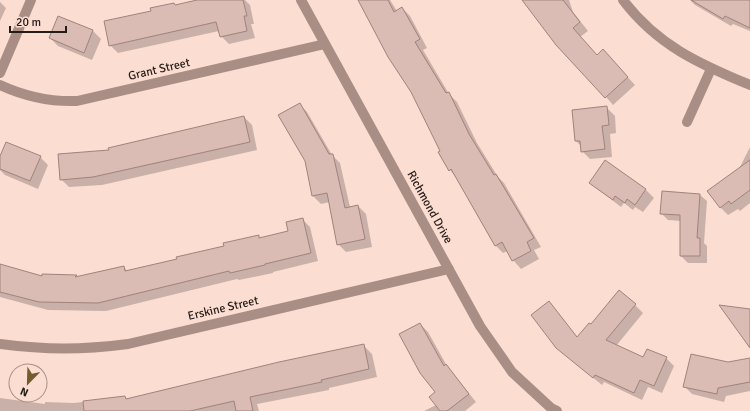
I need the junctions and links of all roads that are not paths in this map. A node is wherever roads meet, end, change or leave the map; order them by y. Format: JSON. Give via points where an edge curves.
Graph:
{"nodes":[{"id":1,"x":30,"y":0,"type":"edge"},
{"id":2,"x":301,"y":0,"type":"edge"},
{"id":3,"x":623,"y":0,"type":"edge"},
{"id":4,"x":325,"y":44,"type":"junction"},
{"id":5,"x":711,"y":69,"type":"junction"},
{"id":6,"x":0,"y":73,"type":"edge"},
{"id":7,"x":0,"y":85,"type":"edge"},
{"id":8,"x":750,"y":85,"type":"edge"},
{"id":9,"x":687,"y":122,"type":"dead end"},
{"id":10,"x":449,"y":269,"type":"junction"},
{"id":11,"x":0,"y":344,"type":"edge"},
{"id":12,"x":557,"y":411,"type":"edge"}],
"edges":[{"from":1,"to":6,"type":"street"},
{"from":2,"to":4,"type":"street","name":"Richmond Drive"},
{"from":3,"to":5,"type":"street","via":[[665,43]]},
{"from":4,"to":7,"type":"street","name":"Grant Street","via":[[77,101],[39,100]]},
{"from":4,"to":10,"type":"street","name":"Richmond Drive"},
{"from":5,"to":8,"type":"street"},
{"from":5,"to":9,"type":"street"},
{"from":10,"to":11,"type":"street","name":"Erskine Street","via":[[128,344],[92,349],[42,349]]},
{"from":10,"to":12,"type":"street","name":"Richmond Drive","via":[[480,326],[512,372]]}]}
